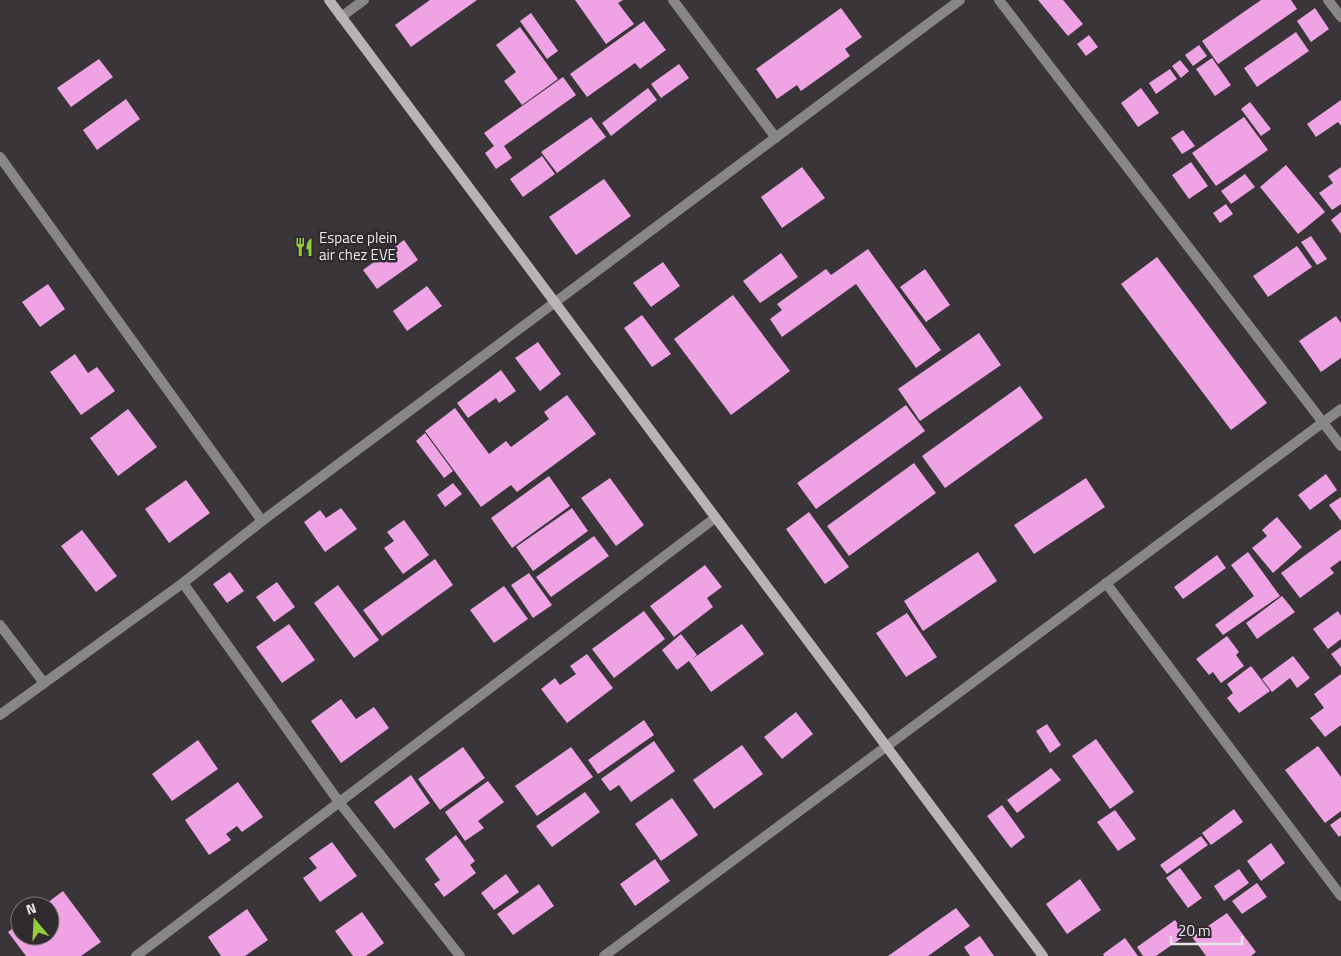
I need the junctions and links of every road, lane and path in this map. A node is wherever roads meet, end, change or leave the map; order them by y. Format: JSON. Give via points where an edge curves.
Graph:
{"nodes":[{"id":1,"x":329,"y":0,"type":"edge"},
{"id":2,"x":364,"y":0,"type":"edge"},
{"id":3,"x":673,"y":0,"type":"edge"},
{"id":4,"x":960,"y":0,"type":"edge"},
{"id":5,"x":999,"y":0,"type":"edge"},
{"id":6,"x":1328,"y":0,"type":"edge"},
{"id":7,"x":341,"y":17,"type":"junction"},
{"id":8,"x":1341,"y":17,"type":"edge"},
{"id":9,"x":776,"y":138,"type":"junction"},
{"id":10,"x":0,"y":157,"type":"edge"},
{"id":11,"x":555,"y":303,"type":"junction"},
{"id":12,"x":1341,"y":409,"type":"edge"},
{"id":13,"x":1323,"y":422,"type":"junction"},
{"id":14,"x":1341,"y":446,"type":"edge"},
{"id":15,"x":715,"y":518,"type":"junction"},
{"id":16,"x":262,"y":521,"type":"junction"},
{"id":17,"x":1106,"y":583,"type":"junction"},
{"id":18,"x":183,"y":584,"type":"junction"},
{"id":19,"x":0,"y":625,"type":"edge"},
{"id":20,"x":44,"y":683,"type":"junction"},
{"id":21,"x":0,"y":715,"type":"edge"},
{"id":22,"x":886,"y":746,"type":"junction"},
{"id":23,"x":339,"y":802,"type":"junction"},
{"id":24,"x":1341,"y":896,"type":"edge"},
{"id":25,"x":136,"y":956,"type":"edge"},
{"id":26,"x":460,"y":956,"type":"edge"},
{"id":27,"x":604,"y":956,"type":"edge"},
{"id":28,"x":1043,"y":956,"type":"edge"}],
"edges":[{"from":1,"to":7,"type":"street"},
{"from":2,"to":7,"type":"street"},
{"from":3,"to":9,"type":"street"},
{"from":4,"to":9,"type":"street"},
{"from":5,"to":13,"type":"street"},
{"from":6,"to":8,"type":"street"},
{"from":7,"to":11,"type":"street"},
{"from":9,"to":11,"type":"street"},
{"from":10,"to":16,"type":"street"},
{"from":11,"to":15,"type":"street"},
{"from":11,"to":16,"type":"street"},
{"from":12,"to":13,"type":"street"},
{"from":13,"to":14,"type":"street"},
{"from":13,"to":17,"type":"street"},
{"from":15,"to":22,"type":"street"},
{"from":15,"to":23,"type":"street"},
{"from":16,"to":18,"type":"street"},
{"from":17,"to":22,"type":"street"},
{"from":17,"to":24,"type":"street"},
{"from":18,"to":20,"type":"street"},
{"from":18,"to":23,"type":"street"},
{"from":19,"to":20,"type":"street"},
{"from":20,"to":21,"type":"street"},
{"from":22,"to":27,"type":"street"},
{"from":22,"to":28,"type":"street"},
{"from":23,"to":25,"type":"street"},
{"from":23,"to":26,"type":"street"}]}
